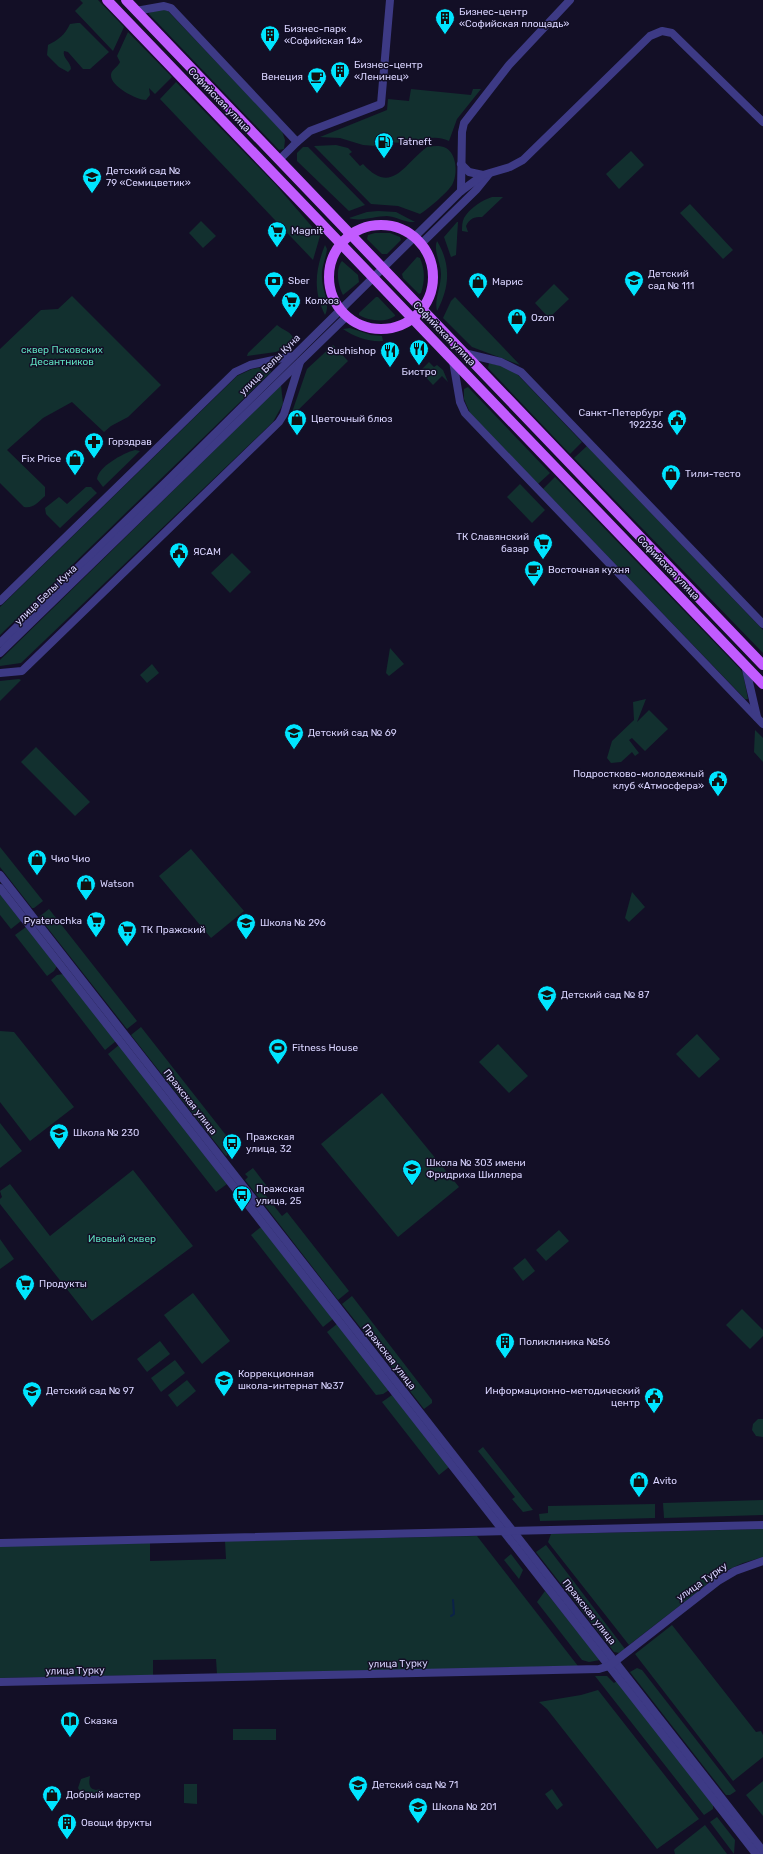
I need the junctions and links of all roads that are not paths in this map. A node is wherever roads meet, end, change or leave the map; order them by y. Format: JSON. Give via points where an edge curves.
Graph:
{"nodes":[{"id":1,"x":107,"y":0,"type":"edge"},
{"id":2,"x":126,"y":0,"type":"edge"},
{"id":3,"x":390,"y":0,"type":"edge"},
{"id":4,"x":570,"y":0,"type":"edge"},
{"id":5,"x":136,"y":11,"type":"junction"},
{"id":6,"x":763,"y":122,"type":"edge"},
{"id":7,"x":297,"y":142,"type":"junction"},
{"id":8,"x":279,"y":160,"type":"junction"},
{"id":9,"x":461,"y":164,"type":"junction"},
{"id":10,"x":486,"y":174,"type":"junction"},
{"id":11,"x":460,"y":191,"type":"junction"},
{"id":12,"x":350,"y":235,"type":"junction"},
{"id":13,"x":418,"y":239,"type":"junction"},
{"id":14,"x":340,"y":244,"type":"junction"},
{"id":15,"x":382,"y":268,"type":"junction"},
{"id":16,"x":372,"y":278,"type":"junction"},
{"id":17,"x":422,"y":310,"type":"junction"},
{"id":18,"x":343,"y":313,"type":"junction"},
{"id":19,"x":413,"y":319,"type":"junction"},
{"id":20,"x":464,"y":353,"type":"junction"},
{"id":21,"x":293,"y":356,"type":"junction"},
{"id":22,"x":300,"y":361,"type":"junction"},
{"id":23,"x":453,"y":361,"type":"junction"},
{"id":24,"x":0,"y":601,"type":"edge"},
{"id":25,"x":708,"y":608,"type":"junction"},
{"id":26,"x":698,"y":616,"type":"junction"},
{"id":27,"x":763,"y":624,"type":"edge"},
{"id":28,"x":0,"y":643,"type":"edge"},
{"id":29,"x":0,"y":653,"type":"edge"},
{"id":30,"x":761,"y":661,"type":"edge"},
{"id":31,"x":745,"y":665,"type":"junction"},
{"id":32,"x":0,"y":673,"type":"edge"},
{"id":33,"x":763,"y":684,"type":"edge"},
{"id":34,"x":757,"y":718,"type":"junction"},
{"id":35,"x":763,"y":724,"type":"edge"},
{"id":36,"x":0,"y":875,"type":"edge"},
{"id":37,"x":0,"y":888,"type":"edge"},
{"id":38,"x":763,"y":1525,"type":"edge"},
{"id":39,"x":503,"y":1531,"type":"junction"},
{"id":40,"x":513,"y":1531,"type":"junction"},
{"id":41,"x":0,"y":1543,"type":"edge"},
{"id":42,"x":763,"y":1561,"type":"edge"},
{"id":43,"x":612,"y":1664,"type":"junction"},
{"id":44,"x":0,"y":1682,"type":"edge"},
{"id":45,"x":763,"y":1851,"type":"edge"},
{"id":46,"x":756,"y":1854,"type":"edge"}],
"edges":[{"from":1,"to":14,"type":"main road","name":"Софийская улица"},
{"from":2,"to":5,"type":"main road","name":"Софийская улица"},
{"from":3,"to":7,"type":"street","via":[[381,104],[310,131]]},
{"from":4,"to":9,"type":"street","via":[[509,65],[467,118],[462,132]]},
{"from":5,"to":7,"type":"street","via":[[164,6],[171,8]]},
{"from":5,"to":8,"type":"main road","name":"Софийская улица"},
{"from":6,"to":10,"type":"street","via":[[672,33],[662,31],[650,36],[523,160]]},
{"from":7,"to":8,"type":"street"},
{"from":8,"to":12,"type":"main road","name":"Софийская улица"},
{"from":9,"to":10,"type":"street","via":[[469,172]]},
{"from":9,"to":11,"type":"street"},
{"from":10,"to":11,"type":"street","name":"улица Белы Куна"},
{"from":10,"to":13,"type":"street","name":"улица Белы Куна","via":[[476,190]]},
{"from":11,"to":13,"type":"street","name":"улица Белы Куна"},
{"from":12,"to":13,"type":"main road","via":[[363,228],[383,225],[403,229]]},
{"from":12,"to":14,"type":"main road"},
{"from":12,"to":15,"type":"main road","name":"Софийская улица"},
{"from":13,"to":15,"type":"street","name":"улица Белы Куна"},
{"from":13,"to":17,"type":"main road","via":[[430,257],[433,272],[432,288]]},
{"from":14,"to":16,"type":"main road","name":"Софийская улица"},
{"from":14,"to":18,"type":"main road","via":[[334,255],[330,273],[332,292]]},
{"from":15,"to":16,"type":"street","name":"улица Белы Куна"},
{"from":15,"to":17,"type":"main road","name":"Софийская улица"},
{"from":16,"to":18,"type":"street","name":"улица Белы Куна"},
{"from":16,"to":19,"type":"main road","name":"Софийская улица"},
{"from":17,"to":19,"type":"main road"},
{"from":17,"to":20,"type":"main road","name":"Софийская улица"},
{"from":18,"to":19,"type":"main road","via":[[360,324],[376,328],[399,325]]},
{"from":18,"to":21,"type":"street","name":"улица Белы Куна"},
{"from":18,"to":22,"type":"street","name":"улица Белы Куна"},
{"from":19,"to":23,"type":"main road","name":"Софийская улица"},
{"from":20,"to":25,"type":"main road","name":"Софийская улица"},
{"from":20,"to":27,"type":"street","via":[[501,362],[521,372]]},
{"from":21,"to":24,"type":"street","via":[[250,365],[235,372]]},
{"from":21,"to":28,"type":"street","name":"улица Белы Куна"},
{"from":22,"to":29,"type":"street","name":"улица Белы Куна"},
{"from":22,"to":32,"type":"street","via":[[284,414],[279,422],[22,671]]},
{"from":23,"to":26,"type":"main road","name":"Софийская улица"},
{"from":23,"to":34,"type":"street","via":[[460,402],[465,413]]},
{"from":25,"to":26,"type":"main road"},
{"from":25,"to":30,"type":"main road","name":"Софийская улица"},
{"from":26,"to":31,"type":"main road","name":"Софийская улица"},
{"from":31,"to":33,"type":"main road","name":"Софийская улица"},
{"from":31,"to":34,"type":"street"},
{"from":34,"to":35,"type":"street"},
{"from":36,"to":40,"type":"street","name":"Пражская улица"},
{"from":37,"to":39,"type":"street","name":"Пражская улица"},
{"from":38,"to":40,"type":"street"},
{"from":39,"to":40,"type":"street"},
{"from":39,"to":41,"type":"street"},
{"from":39,"to":43,"type":"street","name":"Пражская улица"},
{"from":40,"to":43,"type":"street","name":"Пражская улица"},
{"from":42,"to":43,"type":"street","name":"улица Турку","via":[[735,1570],[718,1581]]},
{"from":43,"to":44,"type":"street","name":"улица Турку","via":[[599,1669]]},
{"from":43,"to":45,"type":"street","name":"Пражская улица"},
{"from":43,"to":46,"type":"street","name":"Пражская улица"}]}
